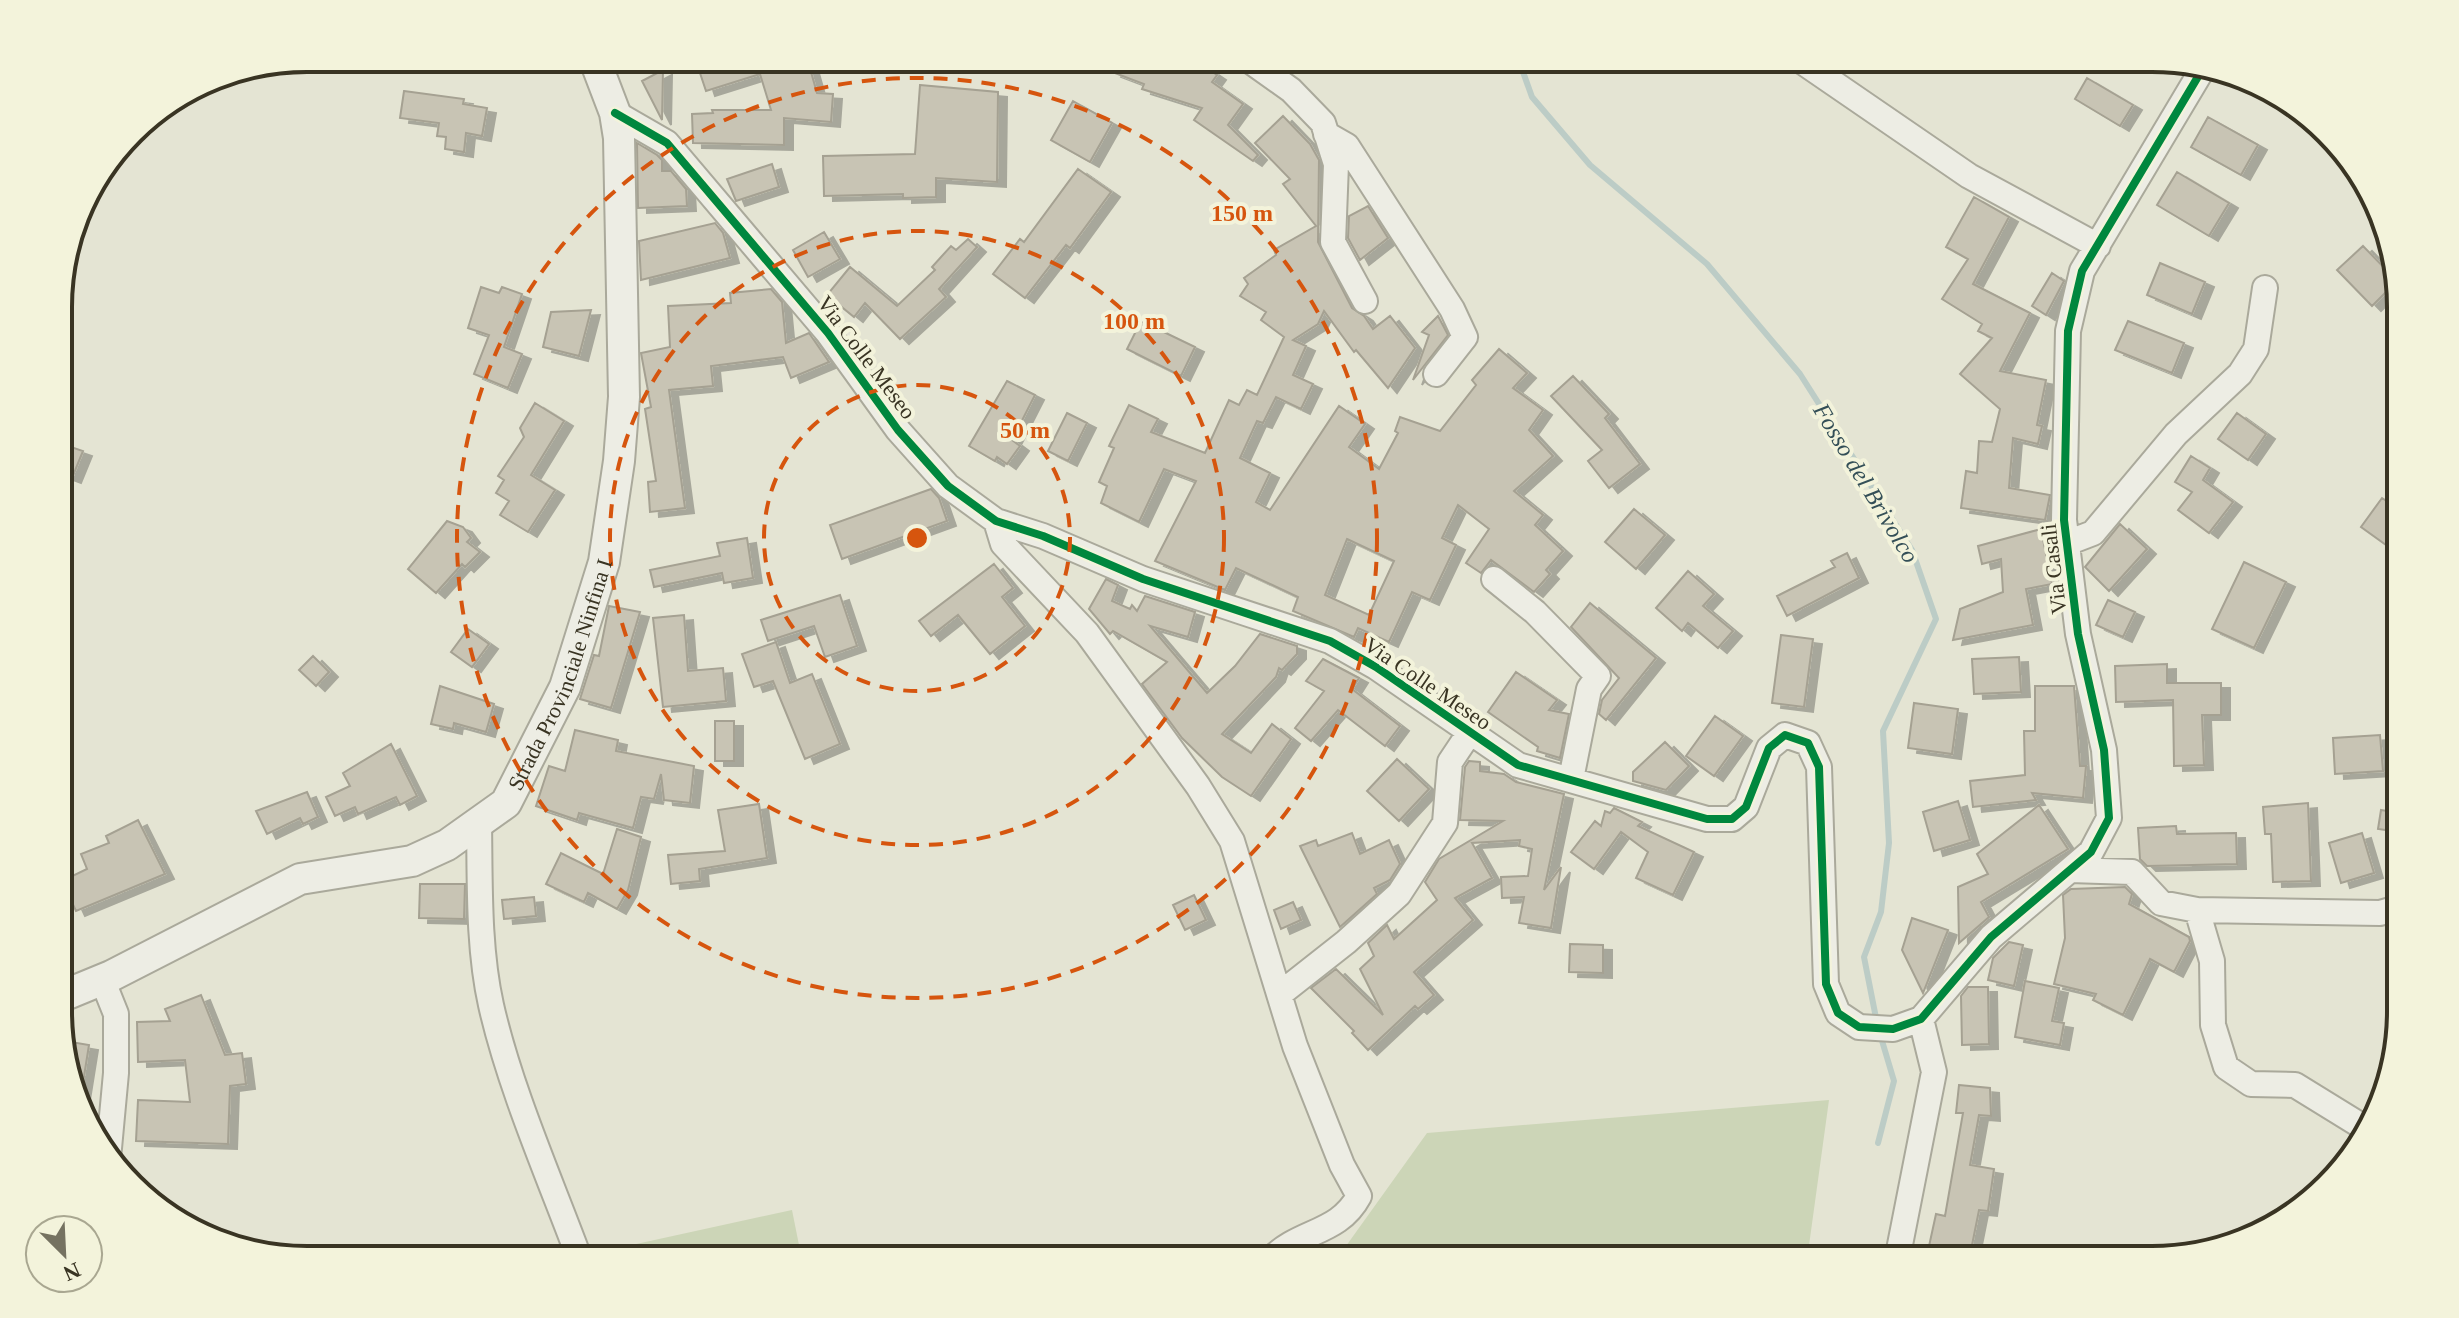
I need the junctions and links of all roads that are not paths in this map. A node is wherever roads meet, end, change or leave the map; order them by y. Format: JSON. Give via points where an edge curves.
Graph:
{"nodes":[{"id":1,"x":1266,"y":72,"type":"edge"},
{"id":2,"x":1818,"y":72,"type":"edge"},
{"id":3,"x":601,"y":73,"type":"edge"},
{"id":4,"x":2198,"y":77,"type":"edge"},
{"id":5,"x":615,"y":113,"type":"junction"},
{"id":6,"x":1326,"y":134,"type":"junction"},
{"id":7,"x":2098,"y":246,"type":"junction"},
{"id":8,"x":2265,"y":288,"type":"dead end"},
{"id":9,"x":1365,"y":301,"type":"dead end"},
{"id":10,"x":1436,"y":374,"type":"dead end"},
{"id":11,"x":996,"y":521,"type":"junction"},
{"id":12,"x":2067,"y":543,"type":"junction"},
{"id":13,"x":1494,"y":579,"type":"dead end"},
{"id":14,"x":1470,"y":732,"type":"junction"},
{"id":15,"x":1571,"y":779,"type":"junction"},
{"id":16,"x":479,"y":822,"type":"junction"},
{"id":17,"x":2070,"y":870,"type":"junction"},
{"id":18,"x":2197,"y":910,"type":"junction"},
{"id":19,"x":2387,"y":911,"type":"edge"},
{"id":20,"x":102,"y":979,"type":"junction"},
{"id":21,"x":72,"y":992,"type":"edge"},
{"id":22,"x":1280,"y":994,"type":"junction"},
{"id":23,"x":1921,"y":1019,"type":"junction"},
{"id":24,"x":2358,"y":1124,"type":"edge"},
{"id":25,"x":110,"y":1139,"type":"edge"},
{"id":26,"x":1286,"y":1245,"type":"edge"},
{"id":27,"x":1900,"y":1245,"type":"edge"},
{"id":28,"x":575,"y":1246,"type":"edge"}],
"edges":[{"from":1,"to":6,"type":"street","via":[[1323,123]]},
{"from":2,"to":7,"type":"street","via":[[1969,176]]},
{"from":3,"to":5,"type":"street","name":"Strada Provinciale Ninfina I"},
{"from":4,"to":7,"type":"street","name":"Via Casali"},
{"from":5,"to":11,"type":"street","name":"Via Colle Meseo","via":[[667,143],[819,322],[898,430],[948,486]]},
{"from":5,"to":16,"type":"street","name":"Strada Provinciale Ninfina I","via":[[624,257],[624,397],[604,562],[565,687],[506,803]]},
{"from":6,"to":9,"type":"street","via":[[1336,164],[1333,242]]},
{"from":6,"to":10,"type":"street","via":[[1347,146],[1465,337]]},
{"from":7,"to":12,"type":"street","name":"Via Casali","via":[[2082,271],[2068,331],[2063,445]]},
{"from":8,"to":12,"type":"street","via":[[2256,349],[2240,374],[2176,434],[2093,533]]},
{"from":11,"to":14,"type":"street","name":"Via Colle Meseo","via":[[1143,579],[1330,641]]},
{"from":11,"to":22,"type":"street","via":[[1003,544],[1087,633],[1232,841]]},
{"from":12,"to":17,"type":"street","name":"Via Casali","via":[[2078,634],[2104,750],[2109,818],[2091,852]]},
{"from":13,"to":15,"type":"street","via":[[1598,676],[1589,689]]},
{"from":14,"to":15,"type":"street","name":"Via Colle Meseo","via":[[1518,765]]},
{"from":14,"to":22,"type":"street","via":[[1450,762],[1445,823],[1399,894]]},
{"from":15,"to":23,"type":"street","name":"Via Colle Meseo","via":[[1707,819],[1732,819],[1746,807],[1769,748],[1785,735],[1808,743],[1819,767],[1826,984],[1838,1013],[1859,1027],[1893,1029]]},
{"from":16,"to":20,"type":"street","name":"Strada Provinciale Ninfina I","via":[[412,861],[300,879]]},
{"from":16,"to":28,"type":"street","via":[[491,1004]]},
{"from":17,"to":18,"type":"street","via":[[2132,872],[2161,903]]},
{"from":17,"to":23,"type":"street","name":"Via Casali","via":[[1991,937]]},
{"from":18,"to":19,"type":"street"},
{"from":18,"to":24,"type":"street","via":[[2212,961],[2213,1025],[2226,1067],[2251,1084],[2295,1085]]},
{"from":20,"to":21,"type":"street","name":"Strada Provinciale Ninfina I"},
{"from":20,"to":25,"type":"street","via":[[116,1014]]},
{"from":22,"to":26,"type":"street","via":[[1320,1113],[1359,1196],[1348,1216]]},
{"from":23,"to":27,"type":"street","via":[[1934,1072]]}]}
